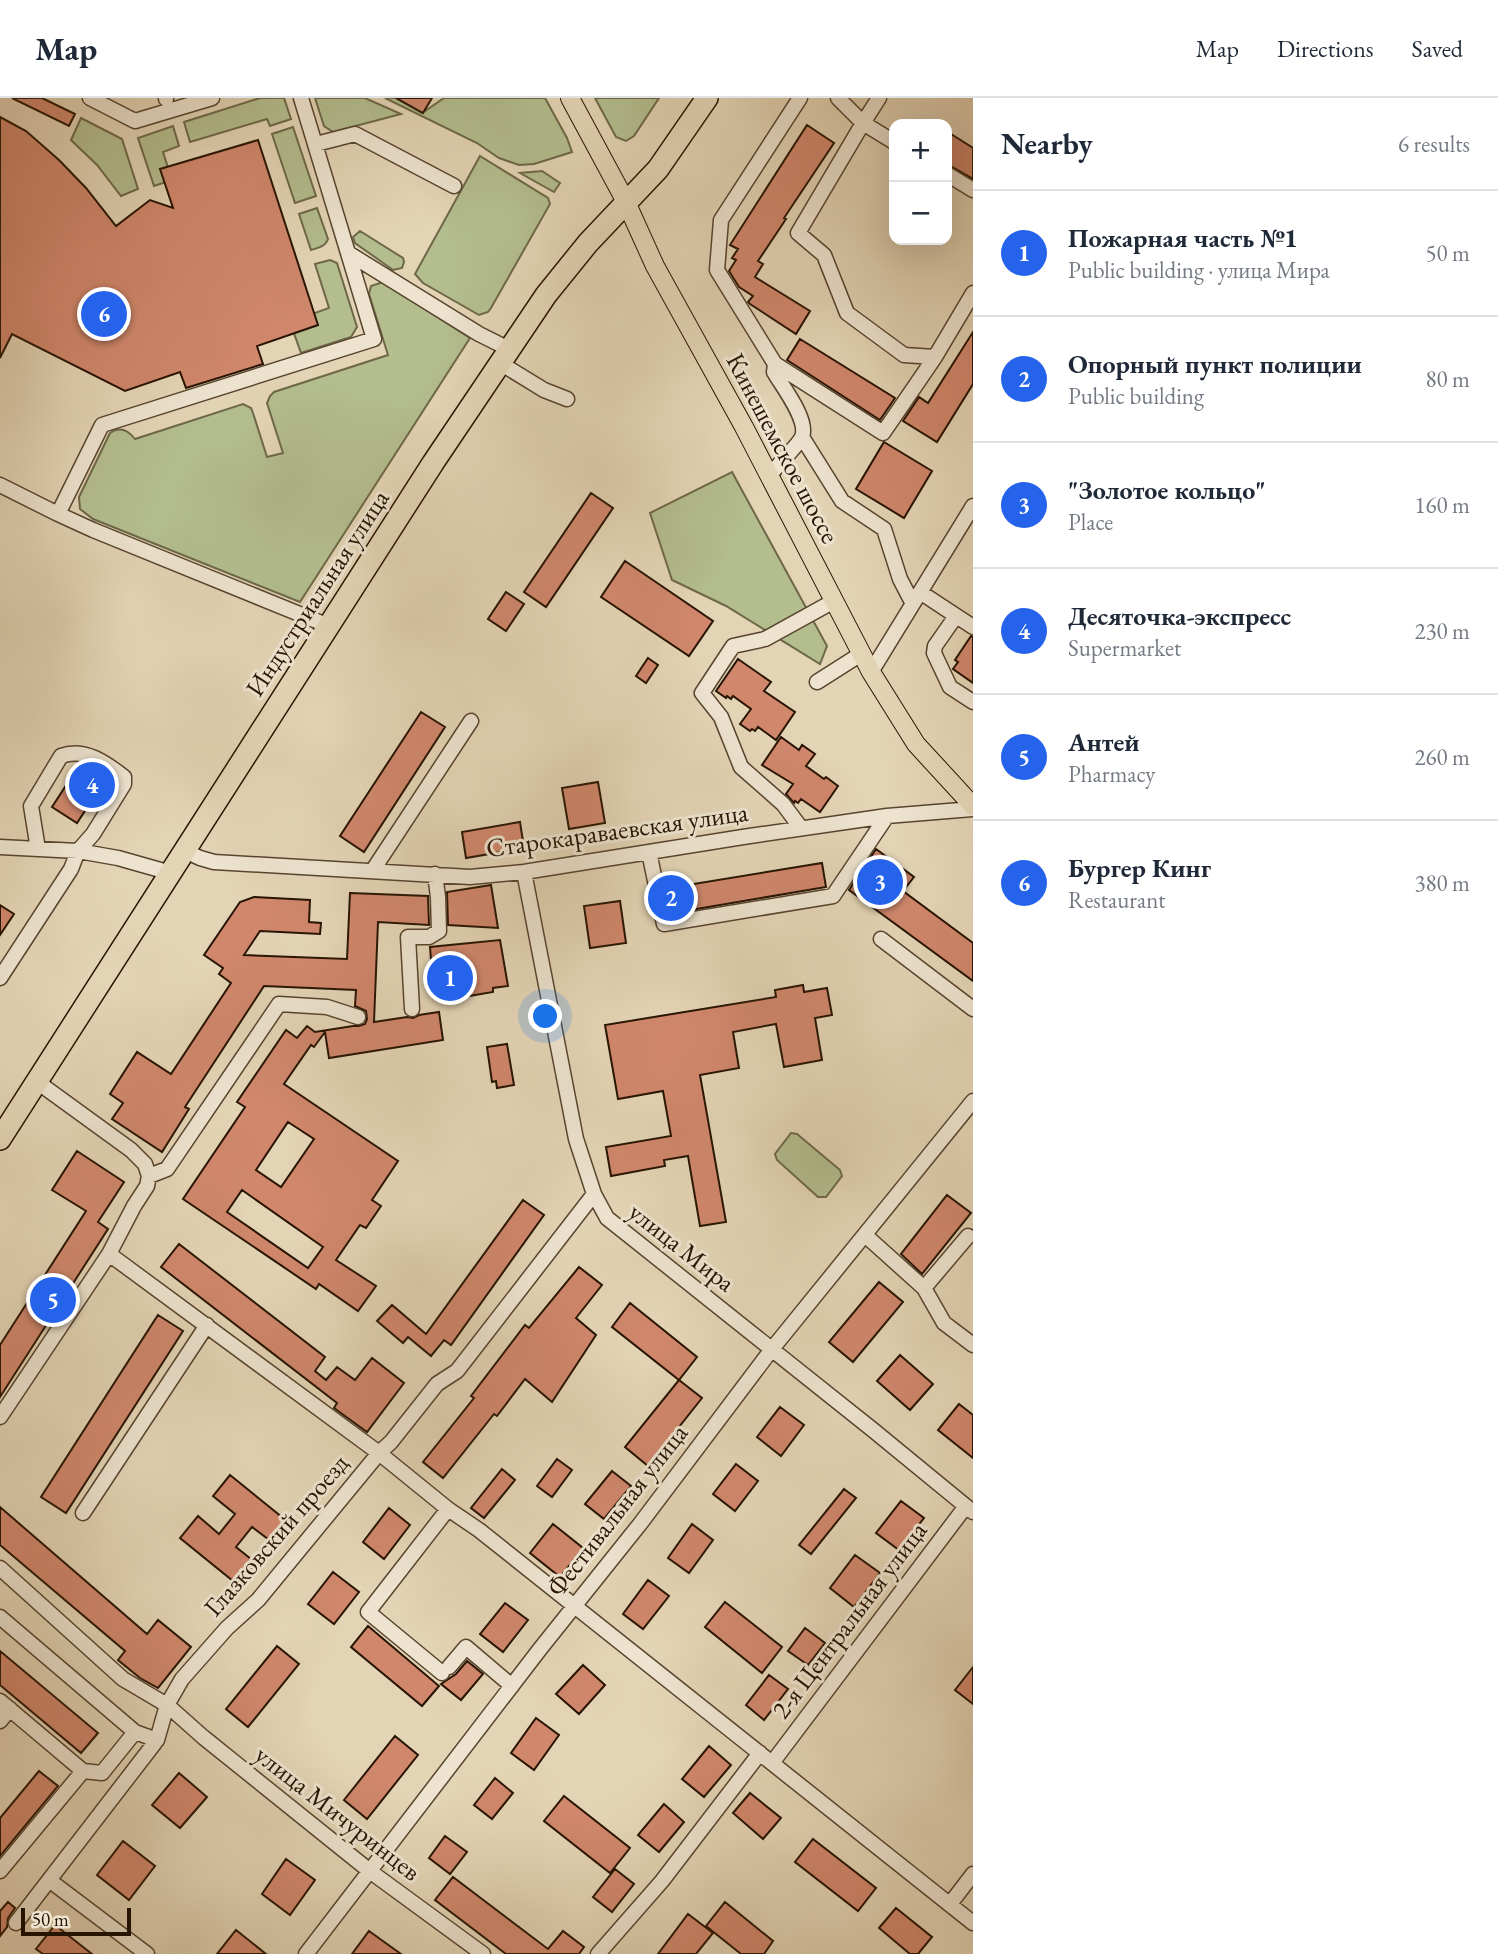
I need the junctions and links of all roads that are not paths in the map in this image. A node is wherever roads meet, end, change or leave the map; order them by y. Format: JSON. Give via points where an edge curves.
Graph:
{"nodes":[{"id":1,"x":90,"y":98,"type":"edge"},
{"id":2,"x":165,"y":98,"type":"edge"},
{"id":3,"x":302,"y":98,"type":"edge"},
{"id":4,"x":570,"y":98,"type":"edge"},
{"id":5,"x":707,"y":98,"type":"edge"},
{"id":6,"x":800,"y":98,"type":"edge"},
{"id":7,"x":838,"y":98,"type":"edge"},
{"id":8,"x":879,"y":98,"type":"edge"},
{"id":9,"x":208,"y":99,"type":"edge"},
{"id":10,"x":182,"y":107,"type":"junction"},
{"id":11,"x":863,"y":123,"type":"junction"},
{"id":12,"x":889,"y":139,"type":"edge"},
{"id":13,"x":316,"y":144,"type":"junction"},
{"id":14,"x":952,"y":177,"type":"edge"},
{"id":15,"x":454,"y":186,"type":"dead end"},
{"id":16,"x":973,"y":190,"type":"edge"},
{"id":17,"x":626,"y":202,"type":"junction"},
{"id":18,"x":348,"y":253,"type":"junction"},
{"id":19,"x":973,"y":293,"type":"edge"},
{"id":20,"x":504,"y":356,"type":"junction"},
{"id":21,"x":935,"y":357,"type":"junction"},
{"id":22,"x":775,"y":364,"type":"junction"},
{"id":23,"x":567,"y":398,"type":"dead end"},
{"id":24,"x":802,"y":437,"type":"junction"},
{"id":25,"x":770,"y":475,"type":"junction"},
{"id":26,"x":0,"y":485,"type":"edge"},
{"id":27,"x":58,"y":514,"type":"junction"},
{"id":28,"x":971,"y":515,"type":"edge"},
{"id":29,"x":916,"y":598,"type":"junction"},
{"id":30,"x":834,"y":601,"type":"junction"},
{"id":31,"x":956,"y":616,"type":"junction"},
{"id":32,"x":329,"y":626,"type":"junction"},
{"id":33,"x":973,"y":627,"type":"edge"},
{"id":34,"x":861,"y":654,"type":"junction"},
{"id":35,"x":871,"y":671,"type":"junction"},
{"id":36,"x":817,"y":682,"type":"dead end"},
{"id":37,"x":973,"y":702,"type":"edge"},
{"id":38,"x":471,"y":720,"type":"dead end"},
{"id":39,"x":973,"y":808,"type":"edge"},
{"id":40,"x":887,"y":816,"type":"junction"},
{"id":41,"x":801,"y":828,"type":"junction"},
{"id":42,"x":0,"y":847,"type":"edge"},
{"id":43,"x":38,"y":849,"type":"junction"},
{"id":44,"x":185,"y":850,"type":"junction"},
{"id":45,"x":78,"y":851,"type":"junction"},
{"id":46,"x":649,"y":852,"type":"junction"},
{"id":47,"x":373,"y":870,"type":"junction"},
{"id":48,"x":524,"y":872,"type":"junction"},
{"id":49,"x":171,"y":873,"type":"junction"},
{"id":50,"x":435,"y":874,"type":"junction"},
{"id":51,"x":881,"y":939,"type":"dead end"},
{"id":52,"x":0,"y":978,"type":"edge"},
{"id":53,"x":412,"y":1009,"type":"dead end"},
{"id":54,"x":973,"y":1009,"type":"edge"},
{"id":55,"x":358,"y":1017,"type":"dead end"},
{"id":56,"x":36,"y":1081,"type":"junction"},
{"id":57,"x":973,"y":1101,"type":"edge"},
{"id":58,"x":0,"y":1139,"type":"edge"},
{"id":59,"x":149,"y":1176,"type":"junction"},
{"id":60,"x":594,"y":1194,"type":"junction"},
{"id":61,"x":865,"y":1235,"type":"junction"},
{"id":62,"x":968,"y":1236,"type":"dead end"},
{"id":63,"x":109,"y":1254,"type":"junction"},
{"id":64,"x":924,"y":1288,"type":"junction"},
{"id":65,"x":206,"y":1325,"type":"junction"},
{"id":66,"x":973,"y":1345,"type":"edge"},
{"id":67,"x":772,"y":1349,"type":"junction"},
{"id":68,"x":0,"y":1417,"type":"edge"},
{"id":69,"x":379,"y":1453,"type":"junction"},
{"id":70,"x":448,"y":1509,"type":"junction"},
{"id":71,"x":970,"y":1509,"type":"edge"},
{"id":72,"x":83,"y":1513,"type":"dead end"},
{"id":73,"x":0,"y":1568,"type":"edge"},
{"id":74,"x":575,"y":1605,"type":"junction"},
{"id":75,"x":0,"y":1617,"type":"edge"},
{"id":76,"x":512,"y":1686,"type":"junction"},
{"id":77,"x":5,"y":1705,"type":"edge"},
{"id":78,"x":167,"y":1705,"type":"junction"},
{"id":79,"x":0,"y":1721,"type":"edge"},
{"id":80,"x":135,"y":1732,"type":"junction"},
{"id":81,"x":157,"y":1740,"type":"junction"},
{"id":82,"x":766,"y":1758,"type":"junction"},
{"id":83,"x":83,"y":1771,"type":"junction"},
{"id":84,"x":0,"y":1871,"type":"edge"},
{"id":85,"x":371,"y":1872,"type":"junction"},
{"id":86,"x":973,"y":1874,"type":"edge"},
{"id":87,"x":49,"y":1880,"type":"junction"},
{"id":88,"x":950,"y":1904,"type":"junction"},
{"id":89,"x":16,"y":1923,"type":"dead end"},
{"id":90,"x":973,"y":1923,"type":"edge"},
{"id":91,"x":147,"y":1954,"type":"edge"},
{"id":92,"x":306,"y":1954,"type":"edge"},
{"id":93,"x":483,"y":1954,"type":"edge"},
{"id":94,"x":598,"y":1954,"type":"edge"}],
"edges":[{"from":1,"to":10,"type":"street","via":[[135,121]]},
{"from":2,"to":10,"type":"street"},
{"from":3,"to":13,"type":"street"},
{"from":4,"to":17,"type":"main road","name":"Кинешемское шоссе"},
{"from":5,"to":17,"type":"highway","name":"Индустриальная улица","via":[[658,169]]},
{"from":6,"to":22,"type":"street","via":[[721,220],[717,271]]},
{"from":7,"to":11,"type":"street"},
{"from":8,"to":11,"type":"street"},
{"from":9,"to":10,"type":"street"},
{"from":11,"to":12,"type":"street"},
{"from":11,"to":21,"type":"street","via":[[798,233],[824,255],[847,313],[904,355]]},
{"from":13,"to":15,"type":"street","via":[[355,134]]},
{"from":13,"to":18,"type":"street"},
{"from":14,"to":16,"type":"street"},
{"from":17,"to":20,"type":"highway","name":"Индустриальная улица","via":[[546,295]]},
{"from":17,"to":25,"type":"main road","name":"Кинешемское шоссе","via":[[655,266]]},
{"from":18,"to":20,"type":"street","via":[[479,334]]},
{"from":18,"to":27,"type":"street","via":[[374,339],[102,425]]},
{"from":19,"to":21,"type":"street"},
{"from":20,"to":23,"type":"street","via":[[544,390]]},
{"from":20,"to":32,"type":"highway","name":"Индустриальная улица"},
{"from":21,"to":22,"type":"street","via":[[883,433]]},
{"from":22,"to":24,"type":"street","via":[[774,372],[801,417]]},
{"from":24,"to":25,"type":"street"},
{"from":24,"to":29,"type":"street","via":[[842,501],[884,529],[900,579]]},
{"from":25,"to":30,"type":"main road","name":"Кинешемское шоссе"},
{"from":26,"to":27,"type":"street"},
{"from":27,"to":32,"type":"street"},
{"from":28,"to":29,"type":"street"},
{"from":29,"to":31,"type":"street"},
{"from":29,"to":35,"type":"street"},
{"from":30,"to":34,"type":"main road","name":"Кинешемское шоссе"},
{"from":30,"to":41,"type":"street","via":[[765,639],[733,646],[702,693],[721,717],[741,766],[783,804]]},
{"from":31,"to":33,"type":"street"},
{"from":31,"to":37,"type":"street","via":[[934,653],[950,687]]},
{"from":32,"to":44,"type":"highway","name":"Индустриальная улица"},
{"from":34,"to":35,"type":"main road","name":"Кинешемское шоссе"},
{"from":34,"to":36,"type":"street"},
{"from":35,"to":39,"type":"main road","name":"Кинешемское шоссе","via":[[916,744]]},
{"from":38,"to":47,"type":"street"},
{"from":39,"to":40,"type":"street","name":"Старокараваевская улица"},
{"from":40,"to":41,"type":"street","name":"Старокараваевская улица"},
{"from":40,"to":46,"type":"street","via":[[833,896],[664,924]]},
{"from":41,"to":46,"type":"street","name":"Старокараваевская улица"},
{"from":42,"to":43,"type":"street"},
{"from":43,"to":45,"type":"street"},
{"from":43,"to":45,"type":"street","via":[[33,801],[59,757],[85,753],[125,780]]},
{"from":44,"to":47,"type":"street","name":"Старокараваевская улица","via":[[214,862]]},
{"from":44,"to":49,"type":"highway","name":"Индустриальная улица"},
{"from":45,"to":49,"type":"street"},
{"from":45,"to":52,"type":"street"},
{"from":46,"to":48,"type":"street","name":"Старокараваевская улица"},
{"from":47,"to":50,"type":"street","name":"Старокараваевская улица"},
{"from":48,"to":50,"type":"street","name":"Старокараваевская улица","via":[[470,877]]},
{"from":48,"to":60,"type":"street","name":"улица Мира","via":[[576,1139]]},
{"from":49,"to":56,"type":"highway","name":"Индустриальная улица"},
{"from":50,"to":53,"type":"street","via":[[439,930],[429,937],[408,937]]},
{"from":51,"to":54,"type":"street"},
{"from":55,"to":59,"type":"street","via":[[327,1007],[279,1004],[167,1169]]},
{"from":56,"to":58,"type":"highway","name":"Индустриальная улица"},
{"from":56,"to":59,"type":"street","via":[[131,1150],[145,1164]]},
{"from":57,"to":61,"type":"street","name":"Фестивальная улица"},
{"from":59,"to":63,"type":"street"},
{"from":60,"to":67,"type":"street","name":"улица Мира","via":[[607,1218]]},
{"from":60,"to":69,"type":"street","name":"Глазковский проезд","via":[[457,1371],[437,1384]]},
{"from":61,"to":64,"type":"street"},
{"from":61,"to":67,"type":"street","name":"Фестивальная улица"},
{"from":62,"to":64,"type":"street"},
{"from":63,"to":65,"type":"street"},
{"from":63,"to":68,"type":"street"},
{"from":64,"to":66,"type":"street","via":[[944,1323]]},
{"from":65,"to":69,"type":"street"},
{"from":65,"to":72,"type":"street"},
{"from":67,"to":71,"type":"street","name":"улица Мира"},
{"from":67,"to":74,"type":"street","name":"Фестивальная улица"},
{"from":69,"to":70,"type":"street"},
{"from":69,"to":78,"type":"street","name":"Глазковский проезд","via":[[258,1600],[182,1679]]},
{"from":70,"to":74,"type":"street"},
{"from":70,"to":76,"type":"street","via":[[368,1612],[446,1670],[466,1647]]},
{"from":71,"to":82,"type":"street","name":"2-я Центральная улица"},
{"from":73,"to":78,"type":"street","name":"улица Мичуринцев","via":[[123,1679]]},
{"from":74,"to":76,"type":"street","name":"Фестивальная улица"},
{"from":74,"to":82,"type":"street"},
{"from":75,"to":80,"type":"street"},
{"from":76,"to":85,"type":"street","name":"Фестивальная улица"},
{"from":77,"to":79,"type":"street"},
{"from":77,"to":83,"type":"street"},
{"from":78,"to":81,"type":"street","name":"Глазковский проезд"},
{"from":78,"to":85,"type":"street","name":"улица Мичуринцев"},
{"from":80,"to":81,"type":"street"},
{"from":80,"to":83,"type":"street","via":[[102,1773]]},
{"from":81,"to":87,"type":"street","name":"Глазковский проезд"},
{"from":82,"to":88,"type":"street"},
{"from":82,"to":94,"type":"street","name":"2-я Центральная улица"},
{"from":83,"to":84,"type":"street"},
{"from":85,"to":92,"type":"street","name":"Фестивальная улица"},
{"from":85,"to":93,"type":"street","name":"улица Мичуринцев"},
{"from":86,"to":88,"type":"street"},
{"from":87,"to":89,"type":"street","name":"Глазковский проезд"},
{"from":87,"to":91,"type":"street"},
{"from":88,"to":90,"type":"street"}]}
